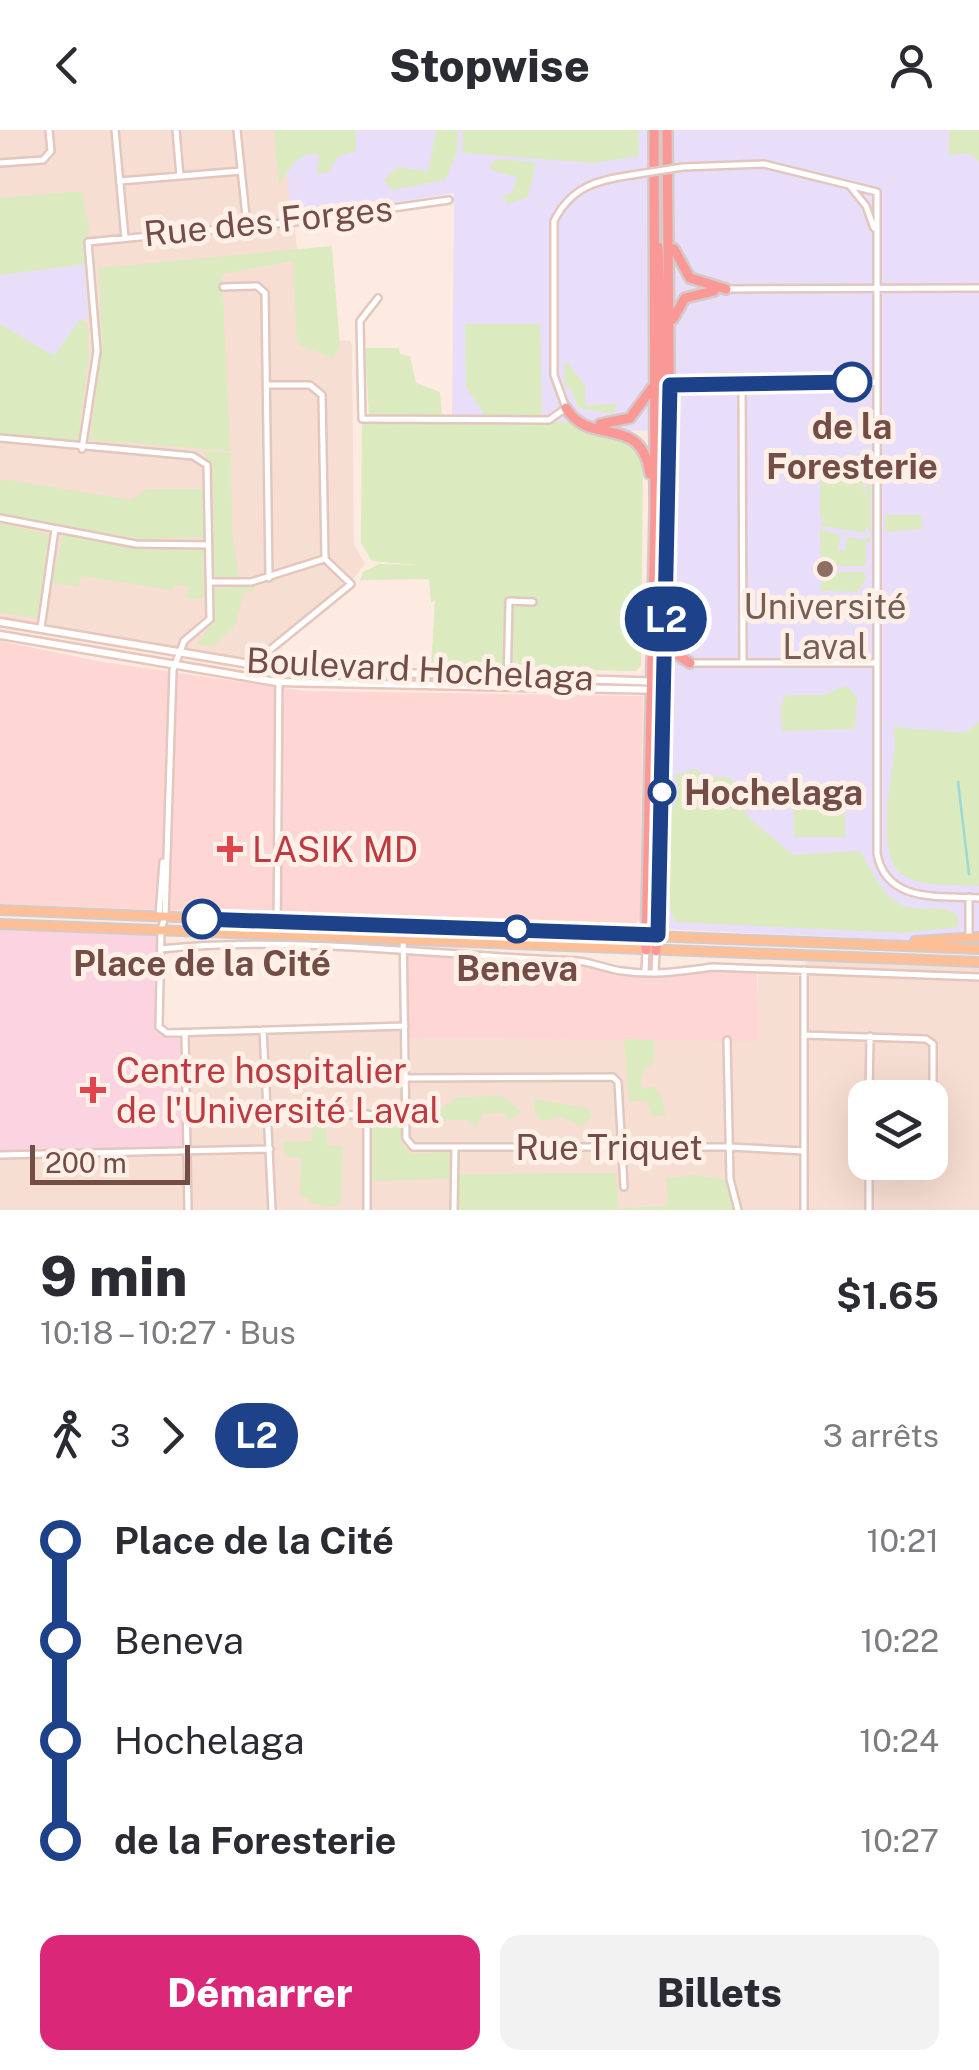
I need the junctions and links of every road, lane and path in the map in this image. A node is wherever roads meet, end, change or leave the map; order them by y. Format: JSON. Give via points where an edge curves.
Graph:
{"nodes":[{"id":1,"x":49,"y":130,"type":"edge"},
{"id":2,"x":115,"y":130,"type":"edge"},
{"id":3,"x":176,"y":130,"type":"edge"},
{"id":4,"x":237,"y":130,"type":"edge"},
{"id":5,"x":651,"y":130,"type":"edge"},
{"id":6,"x":668,"y":130,"type":"edge"},
{"id":7,"x":0,"y":163,"type":"edge"},
{"id":8,"x":241,"y":171,"type":"junction"},
{"id":9,"x":180,"y":176,"type":"junction"},
{"id":10,"x":120,"y":181,"type":"junction"},
{"id":11,"x":848,"y":184,"type":"junction"},
{"id":12,"x":654,"y":197,"type":"junction"},
{"id":13,"x":449,"y":200,"type":"dead end"},
{"id":14,"x":669,"y":220,"type":"junction"},
{"id":15,"x":247,"y":226,"type":"junction"},
{"id":16,"x":876,"y":236,"type":"junction"},
{"id":17,"x":124,"y":238,"type":"junction"},
{"id":18,"x":223,"y":287,"type":"dead end"},
{"id":19,"x":875,"y":288,"type":"junction"},
{"id":20,"x":979,"y":288,"type":"edge"},
{"id":21,"x":726,"y":289,"type":"junction"},
{"id":22,"x":378,"y":298,"type":"dead end"},
{"id":23,"x":670,"y":329,"type":"junction"},
{"id":24,"x":875,"y":382,"type":"junction"},
{"id":25,"x":654,"y":384,"type":"junction"},
{"id":26,"x":267,"y":385,"type":"junction"},
{"id":27,"x":670,"y":385,"type":"junction"},
{"id":28,"x":566,"y":408,"type":"junction"},
{"id":29,"x":0,"y":438,"type":"edge"},
{"id":30,"x":82,"y":449,"type":"junction"},
{"id":31,"x":669,"y":505,"type":"junction"},
{"id":32,"x":655,"y":511,"type":"junction"},
{"id":33,"x":0,"y":518,"type":"edge"},
{"id":34,"x":55,"y":530,"type":"junction"},
{"id":35,"x":209,"y":545,"type":"junction"},
{"id":36,"x":325,"y":559,"type":"junction"},
{"id":37,"x":270,"y":578,"type":"junction"},
{"id":38,"x":210,"y":582,"type":"junction"},
{"id":39,"x":533,"y":602,"type":"dead end"},
{"id":40,"x":0,"y":622,"type":"edge"},
{"id":41,"x":41,"y":628,"type":"junction"},
{"id":42,"x":0,"y":635,"type":"edge"},
{"id":43,"x":180,"y":650,"type":"junction"},
{"id":44,"x":876,"y":662,"type":"junction"},
{"id":45,"x":690,"y":663,"type":"joint"},
{"id":46,"x":743,"y":663,"type":"junction"},
{"id":47,"x":175,"y":664,"type":"junction"},
{"id":48,"x":262,"y":666,"type":"junction"},
{"id":49,"x":279,"y":669,"type":"junction"},
{"id":50,"x":506,"y":677,"type":"junction"},
{"id":51,"x":276,"y":682,"type":"junction"},
{"id":52,"x":651,"y":686,"type":"junction"},
{"id":53,"x":664,"y":686,"type":"junction"},
{"id":54,"x":506,"y":687,"type":"junction"},
{"id":55,"x":970,"y":897,"type":"junction"},
{"id":56,"x":979,"y":898,"type":"edge"},
{"id":57,"x":0,"y":910,"type":"edge"},
{"id":58,"x":162,"y":917,"type":"junction"},
{"id":59,"x":276,"y":922,"type":"junction"},
{"id":60,"x":0,"y":924,"type":"edge"},
{"id":61,"x":403,"y":926,"type":"junction"},
{"id":62,"x":161,"y":930,"type":"junction"},
{"id":63,"x":277,"y":934,"type":"junction"},
{"id":64,"x":652,"y":935,"type":"junction"},
{"id":65,"x":974,"y":938,"type":"edge"},
{"id":66,"x":403,"y":940,"type":"junction"},
{"id":67,"x":885,"y":944,"type":"junction"},
{"id":68,"x":979,"y":948,"type":"edge"},
{"id":69,"x":161,"y":949,"type":"junction"},
{"id":70,"x":651,"y":951,"type":"junction"},
{"id":71,"x":404,"y":952,"type":"junction"},
{"id":72,"x":979,"y":962,"type":"edge"},
{"id":73,"x":804,"y":970,"type":"junction"},
{"id":74,"x":645,"y":973,"type":"junction"},
{"id":75,"x":655,"y":973,"type":"junction"},
{"id":76,"x":979,"y":977,"type":"edge"},
{"id":77,"x":405,"y":1026,"type":"junction"},
{"id":78,"x":263,"y":1030,"type":"junction"},
{"id":79,"x":185,"y":1033,"type":"junction"},
{"id":80,"x":804,"y":1035,"type":"junction"},
{"id":81,"x":870,"y":1036,"type":"junction"},
{"id":82,"x":727,"y":1040,"type":"dead end"},
{"id":83,"x":406,"y":1078,"type":"junction"},
{"id":84,"x":869,"y":1080,"type":"edge"},
{"id":85,"x":933,"y":1080,"type":"edge"},
{"id":86,"x":367,"y":1114,"type":"junction"},
{"id":87,"x":406,"y":1114,"type":"junction"},
{"id":88,"x":268,"y":1116,"type":"junction"},
{"id":89,"x":620,"y":1146,"type":"junction"},
{"id":90,"x":455,"y":1147,"type":"junction"},
{"id":91,"x":729,"y":1147,"type":"junction"},
{"id":92,"x":270,"y":1149,"type":"junction"},
{"id":93,"x":187,"y":1150,"type":"junction"},
{"id":94,"x":804,"y":1151,"type":"junction"},
{"id":95,"x":0,"y":1155,"type":"edge"},
{"id":96,"x":869,"y":1180,"type":"edge"},
{"id":97,"x":624,"y":1187,"type":"dead end"},
{"id":98,"x":188,"y":1210,"type":"edge"},
{"id":99,"x":272,"y":1210,"type":"edge"},
{"id":100,"x":367,"y":1210,"type":"edge"},
{"id":101,"x":454,"y":1210,"type":"edge"},
{"id":102,"x":738,"y":1210,"type":"edge"},
{"id":103,"x":804,"y":1210,"type":"edge"},
{"id":104,"x":869,"y":1210,"type":"edge"}],
"edges":[{"from":1,"to":7,"type":"street","via":[[50,151],[42,160]]},
{"from":2,"to":10,"type":"street"},
{"from":3,"to":9,"type":"street"},
{"from":4,"to":8,"type":"street"},
{"from":5,"to":12,"type":"highway"},
{"from":6,"to":14,"type":"highway"},
{"from":8,"to":9,"type":"street"},
{"from":8,"to":15,"type":"street"},
{"from":9,"to":10,"type":"street"},
{"from":10,"to":17,"type":"street"},
{"from":11,"to":16,"type":"street","via":[[866,206]]},
{"from":11,"to":16,"type":"street","via":[[877,192]]},
{"from":11,"to":28,"type":"street","bridge":true,"via":[[764,164],[632,175],[576,191],[552,228],[554,375]]},
{"from":12,"to":25,"type":"highway"},
{"from":12,"to":27,"type":"highway","via":[[662,379]]},
{"from":13,"to":15,"type":"street","name":"Rue des Forges"},
{"from":14,"to":21,"type":"highway","via":[[682,271]]},
{"from":14,"to":23,"type":"highway"},
{"from":15,"to":17,"type":"street","name":"Rue des Forges"},
{"from":16,"to":19,"type":"street"},
{"from":17,"to":30,"type":"street","name":"Rue des Forges","via":[[88,242],[97,351]]},
{"from":18,"to":26,"type":"street","via":[[257,286],[265,293]]},
{"from":19,"to":20,"type":"street"},
{"from":19,"to":21,"type":"street"},
{"from":19,"to":24,"type":"street"},
{"from":21,"to":23,"type":"highway","via":[[687,296]]},
{"from":22,"to":28,"type":"street","via":[[360,321],[362,419],[530,423]]},
{"from":23,"to":27,"type":"highway"},
{"from":24,"to":44,"type":"street"},
{"from":24,"to":46,"type":"street","via":[[742,384]]},
{"from":25,"to":28,"type":"highway","via":[[640,410],[623,422],[598,424]]},
{"from":25,"to":32,"type":"highway"},
{"from":26,"to":36,"type":"street","via":[[310,385],[322,395]]},
{"from":26,"to":37,"type":"street"},
{"from":27,"to":31,"type":"highway"},
{"from":28,"to":32,"type":"highway","via":[[579,423],[621,432],[639,445],[650,467]]},
{"from":29,"to":30,"type":"street"},
{"from":30,"to":35,"type":"street","via":[[204,460]]},
{"from":31,"to":45,"type":"highway","via":[[676,654]]},
{"from":31,"to":53,"type":"highway"},
{"from":32,"to":52,"type":"highway"},
{"from":33,"to":34,"type":"street"},
{"from":34,"to":35,"type":"street","via":[[136,544]]},
{"from":34,"to":41,"type":"street"},
{"from":35,"to":38,"type":"street"},
{"from":36,"to":37,"type":"street"},
{"from":36,"to":48,"type":"street","via":[[351,584],[266,653]]},
{"from":37,"to":38,"type":"street"},
{"from":38,"to":43,"type":"street","via":[[210,619]]},
{"from":39,"to":50,"type":"street","via":[[509,601]]},
{"from":40,"to":41,"type":"main road","name":"Boulevard Hochelaga"},
{"from":41,"to":43,"type":"main road","name":"Boulevard Hochelaga"},
{"from":42,"to":47,"type":"main road","name":"Boulevard Hochelaga"},
{"from":43,"to":47,"type":"street"},
{"from":43,"to":48,"type":"main road","name":"Boulevard Hochelaga"},
{"from":44,"to":46,"type":"street"},
{"from":44,"to":55,"type":"street","via":[[879,864],[906,892]]},
{"from":45,"to":46,"type":"street"},
{"from":47,"to":51,"type":"main road","name":"Boulevard Hochelaga"},
{"from":47,"to":58,"type":"street"},
{"from":48,"to":49,"type":"main road","name":"Boulevard Hochelaga"},
{"from":49,"to":50,"type":"main road","name":"Boulevard Hochelaga"},
{"from":49,"to":51,"type":"street"},
{"from":50,"to":52,"type":"main road","name":"Boulevard Hochelaga"},
{"from":50,"to":54,"type":"street"},
{"from":51,"to":54,"type":"main road","name":"Boulevard Hochelaga"},
{"from":51,"to":59,"type":"street"},
{"from":52,"to":53,"type":"main road","name":"Boulevard Hochelaga"},
{"from":52,"to":54,"type":"main road","name":"Boulevard Hochelaga"},
{"from":52,"to":64,"type":"highway"},
{"from":53,"to":64,"type":"highway"},
{"from":55,"to":56,"type":"street"},
{"from":55,"to":65,"type":"street"},
{"from":57,"to":58,"type":"main road"},
{"from":58,"to":59,"type":"main road"},
{"from":58,"to":62,"type":"street"},
{"from":59,"to":61,"type":"main road"},
{"from":59,"to":63,"type":"street"},
{"from":60,"to":62,"type":"main road"},
{"from":61,"to":64,"type":"main road"},
{"from":61,"to":66,"type":"street"},
{"from":62,"to":63,"type":"main road"},
{"from":62,"to":69,"type":"street"},
{"from":63,"to":66,"type":"main road"},
{"from":64,"to":67,"type":"main road"},
{"from":64,"to":70,"type":"highway"},
{"from":65,"to":67,"type":"main road"},
{"from":66,"to":70,"type":"main road"},
{"from":66,"to":71,"type":"street"},
{"from":67,"to":68,"type":"main road"},
{"from":69,"to":71,"type":"street"},
{"from":69,"to":79,"type":"street","via":[[159,1026]]},
{"from":70,"to":72,"type":"main road"},
{"from":70,"to":74,"type":"street"},
{"from":70,"to":75,"type":"street"},
{"from":71,"to":74,"type":"street","via":[[584,962]]},
{"from":71,"to":77,"type":"street"},
{"from":73,"to":75,"type":"street"},
{"from":73,"to":76,"type":"street"},
{"from":73,"to":80,"type":"street"},
{"from":74,"to":75,"type":"street"},
{"from":77,"to":78,"type":"street"},
{"from":77,"to":83,"type":"street"},
{"from":78,"to":79,"type":"street"},
{"from":78,"to":88,"type":"street"},
{"from":79,"to":93,"type":"street"},
{"from":80,"to":81,"type":"street"},
{"from":80,"to":94,"type":"street"},
{"from":81,"to":84,"type":"street"},
{"from":81,"to":85,"type":"street","via":[[926,1038],[933,1044]]},
{"from":82,"to":91,"type":"street"},
{"from":83,"to":87,"type":"street"},
{"from":83,"to":89,"type":"street","via":[[616,1079]]},
{"from":86,"to":87,"type":"street"},
{"from":86,"to":88,"type":"street"},
{"from":86,"to":100,"type":"street"},
{"from":87,"to":90,"type":"street","name":"Rue Triquet","via":[[413,1147]]},
{"from":88,"to":92,"type":"street"},
{"from":89,"to":90,"type":"street","name":"Rue Triquet"},
{"from":89,"to":91,"type":"street","name":"Rue Triquet"},
{"from":89,"to":97,"type":"street"},
{"from":90,"to":101,"type":"street"},
{"from":91,"to":94,"type":"street","name":"Rue Triquet"},
{"from":91,"to":102,"type":"street"},
{"from":92,"to":93,"type":"street"},
{"from":92,"to":99,"type":"street"},
{"from":93,"to":95,"type":"street"},
{"from":93,"to":98,"type":"street"},
{"from":94,"to":103,"type":"street"},
{"from":96,"to":104,"type":"street"}]}
